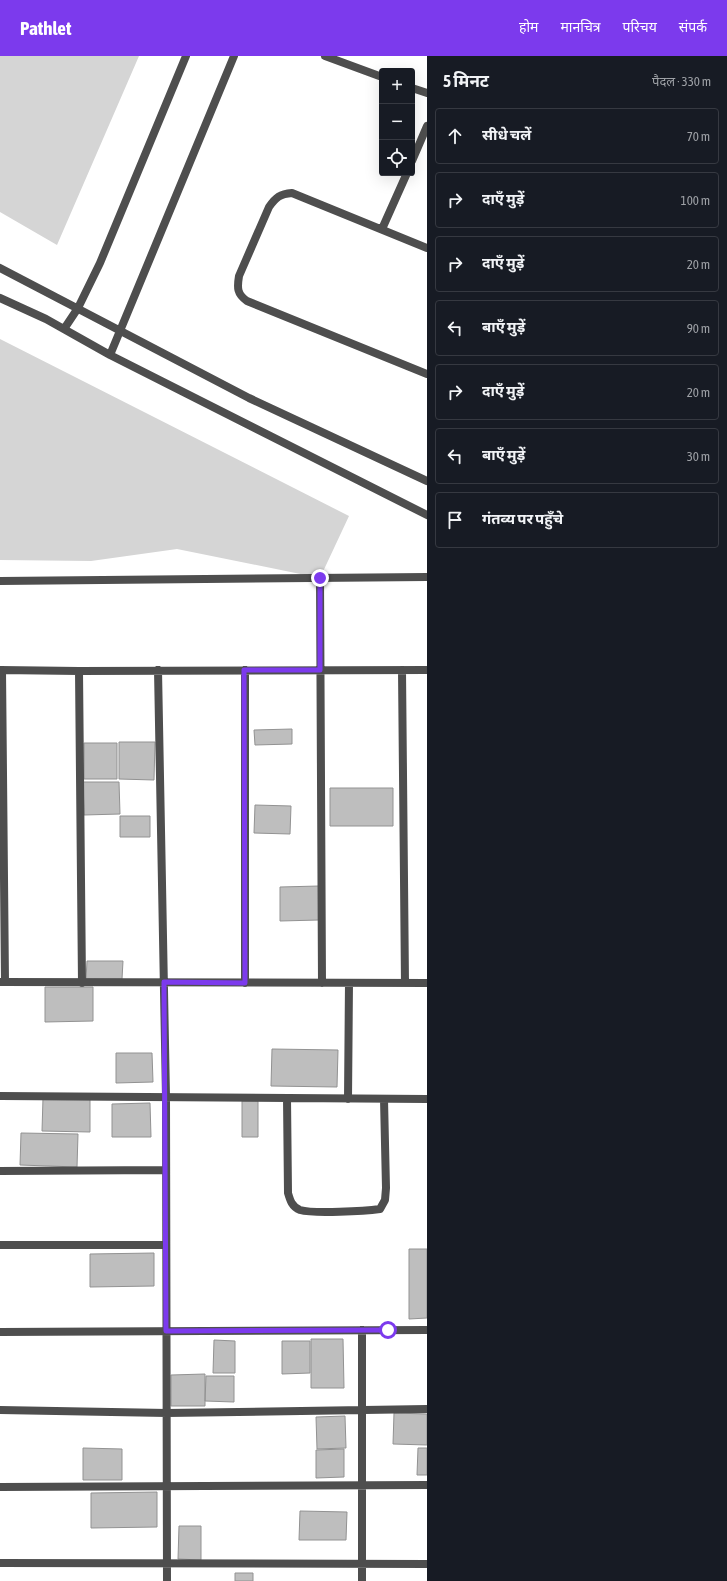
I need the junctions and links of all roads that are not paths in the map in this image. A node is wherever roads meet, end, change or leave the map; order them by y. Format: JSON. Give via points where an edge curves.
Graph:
{"nodes":[{"id":1,"x":186,"y":56,"type":"edge"},
{"id":2,"x":234,"y":56,"type":"edge"},
{"id":3,"x":331,"y":57,"type":"edge"},
{"id":4,"x":379,"y":76,"type":"edge"},
{"id":5,"x":415,"y":89,"type":"edge"},
{"id":6,"x":427,"y":93,"type":"edge"},
{"id":7,"x":427,"y":126,"type":"edge"},
{"id":8,"x":415,"y":154,"type":"edge"},
{"id":9,"x":406,"y":176,"type":"edge"},
{"id":10,"x":382,"y":229,"type":"junction"},
{"id":11,"x":427,"y":248,"type":"edge"},
{"id":12,"x":0,"y":268,"type":"edge"},
{"id":13,"x":0,"y":298,"type":"edge"},
{"id":14,"x":78,"y":308,"type":"junction"},
{"id":15,"x":64,"y":329,"type":"junction"},
{"id":16,"x":119,"y":330,"type":"junction"},
{"id":17,"x":110,"y":355,"type":"junction"},
{"id":18,"x":427,"y":374,"type":"edge"},
{"id":19,"x":427,"y":481,"type":"edge"},
{"id":20,"x":427,"y":515,"type":"edge"},
{"id":21,"x":427,"y":577,"type":"edge"},
{"id":22,"x":320,"y":578,"type":"junction"},
{"id":23,"x":0,"y":580,"type":"edge"},
{"id":24,"x":1,"y":670,"type":"edge"},
{"id":25,"x":158,"y":670,"type":"junction"},
{"id":26,"x":244,"y":670,"type":"junction"},
{"id":27,"x":320,"y":670,"type":"junction"},
{"id":28,"x":402,"y":670,"type":"junction"},
{"id":29,"x":427,"y":670,"type":"edge"},
{"id":30,"x":79,"y":671,"type":"junction"},
{"id":31,"x":3,"y":982,"type":"edge"},
{"id":32,"x":164,"y":982,"type":"junction"},
{"id":33,"x":82,"y":983,"type":"junction"},
{"id":34,"x":245,"y":983,"type":"junction"},
{"id":35,"x":322,"y":983,"type":"junction"},
{"id":36,"x":349,"y":983,"type":"junction"},
{"id":37,"x":405,"y":983,"type":"junction"},
{"id":38,"x":427,"y":983,"type":"edge"},
{"id":39,"x":0,"y":1096,"type":"edge"},
{"id":40,"x":166,"y":1097,"type":"junction"},
{"id":41,"x":287,"y":1098,"type":"junction"},
{"id":42,"x":348,"y":1099,"type":"junction"},
{"id":43,"x":384,"y":1099,"type":"junction"},
{"id":44,"x":427,"y":1099,"type":"edge"},
{"id":45,"x":166,"y":1170,"type":"junction"},
{"id":46,"x":0,"y":1171,"type":"edge"},
{"id":47,"x":0,"y":1245,"type":"edge"},
{"id":48,"x":166,"y":1245,"type":"junction"},
{"id":49,"x":362,"y":1330,"type":"junction"},
{"id":50,"x":427,"y":1330,"type":"edge"},
{"id":51,"x":166,"y":1331,"type":"junction"},
{"id":52,"x":0,"y":1332,"type":"edge"},
{"id":53,"x":427,"y":1409,"type":"edge"},
{"id":54,"x":0,"y":1410,"type":"edge"},
{"id":55,"x":362,"y":1411,"type":"junction"},
{"id":56,"x":167,"y":1413,"type":"junction"},
{"id":57,"x":362,"y":1485,"type":"junction"},
{"id":58,"x":427,"y":1485,"type":"edge"},
{"id":59,"x":167,"y":1486,"type":"junction"},
{"id":60,"x":0,"y":1488,"type":"edge"},
{"id":61,"x":0,"y":1563,"type":"edge"},
{"id":62,"x":167,"y":1564,"type":"junction"},
{"id":63,"x":362,"y":1564,"type":"junction"},
{"id":64,"x":427,"y":1564,"type":"edge"},
{"id":65,"x":167,"y":1581,"type":"edge"},
{"id":66,"x":362,"y":1581,"type":"edge"}],
"edges":[{"from":1,"to":14,"type":"street","via":[[100,263]]},
{"from":2,"to":16,"type":"street"},
{"from":3,"to":4,"type":"street"},
{"from":5,"to":6,"type":"street"},
{"from":7,"to":8,"type":"street"},
{"from":9,"to":10,"type":"street"},
{"from":10,"to":11,"type":"street"},
{"from":10,"to":18,"type":"street","via":[[292,193],[283,194],[276,197],[269,207],[239,276],[237,288],[240,296],[247,301]]},
{"from":12,"to":14,"type":"street"},
{"from":13,"to":15,"type":"street"},
{"from":14,"to":15,"type":"street"},
{"from":14,"to":16,"type":"street"},
{"from":15,"to":17,"type":"street"},
{"from":16,"to":17,"type":"street"},
{"from":16,"to":19,"type":"street","via":[[249,398]]},
{"from":17,"to":20,"type":"street"},
{"from":21,"to":22,"type":"street"},
{"from":22,"to":23,"type":"street"},
{"from":22,"to":27,"type":"street"},
{"from":24,"to":30,"type":"street"},
{"from":24,"to":31,"type":"street"},
{"from":25,"to":26,"type":"street"},
{"from":25,"to":30,"type":"street"},
{"from":25,"to":32,"type":"street"},
{"from":26,"to":27,"type":"street"},
{"from":26,"to":34,"type":"street"},
{"from":27,"to":28,"type":"street"},
{"from":27,"to":35,"type":"street"},
{"from":28,"to":29,"type":"street"},
{"from":28,"to":37,"type":"street"},
{"from":30,"to":33,"type":"street"},
{"from":31,"to":33,"type":"street"},
{"from":32,"to":33,"type":"street"},
{"from":32,"to":34,"type":"street"},
{"from":32,"to":40,"type":"street"},
{"from":34,"to":35,"type":"street"},
{"from":35,"to":36,"type":"street"},
{"from":36,"to":37,"type":"street"},
{"from":36,"to":42,"type":"street"},
{"from":37,"to":38,"type":"street"},
{"from":39,"to":40,"type":"street"},
{"from":40,"to":41,"type":"street"},
{"from":40,"to":45,"type":"street"},
{"from":41,"to":42,"type":"street"},
{"from":41,"to":43,"type":"street","via":[[288,1193],[291,1204],[299,1210],[311,1211],[380,1209],[385,1200],[386,1188]]},
{"from":42,"to":43,"type":"street"},
{"from":43,"to":44,"type":"street"},
{"from":45,"to":46,"type":"street"},
{"from":45,"to":48,"type":"street"},
{"from":47,"to":48,"type":"street"},
{"from":48,"to":51,"type":"street"},
{"from":49,"to":50,"type":"street"},
{"from":49,"to":51,"type":"street"},
{"from":49,"to":55,"type":"street"},
{"from":51,"to":52,"type":"street"},
{"from":51,"to":56,"type":"street"},
{"from":53,"to":55,"type":"street"},
{"from":54,"to":56,"type":"street"},
{"from":55,"to":56,"type":"street"},
{"from":55,"to":57,"type":"street"},
{"from":56,"to":59,"type":"street"},
{"from":57,"to":58,"type":"street"},
{"from":57,"to":59,"type":"street"},
{"from":57,"to":63,"type":"street"},
{"from":59,"to":60,"type":"street"},
{"from":59,"to":62,"type":"street"},
{"from":61,"to":62,"type":"street"},
{"from":62,"to":63,"type":"street"},
{"from":62,"to":65,"type":"street"},
{"from":63,"to":64,"type":"street"},
{"from":63,"to":66,"type":"street"}]}
